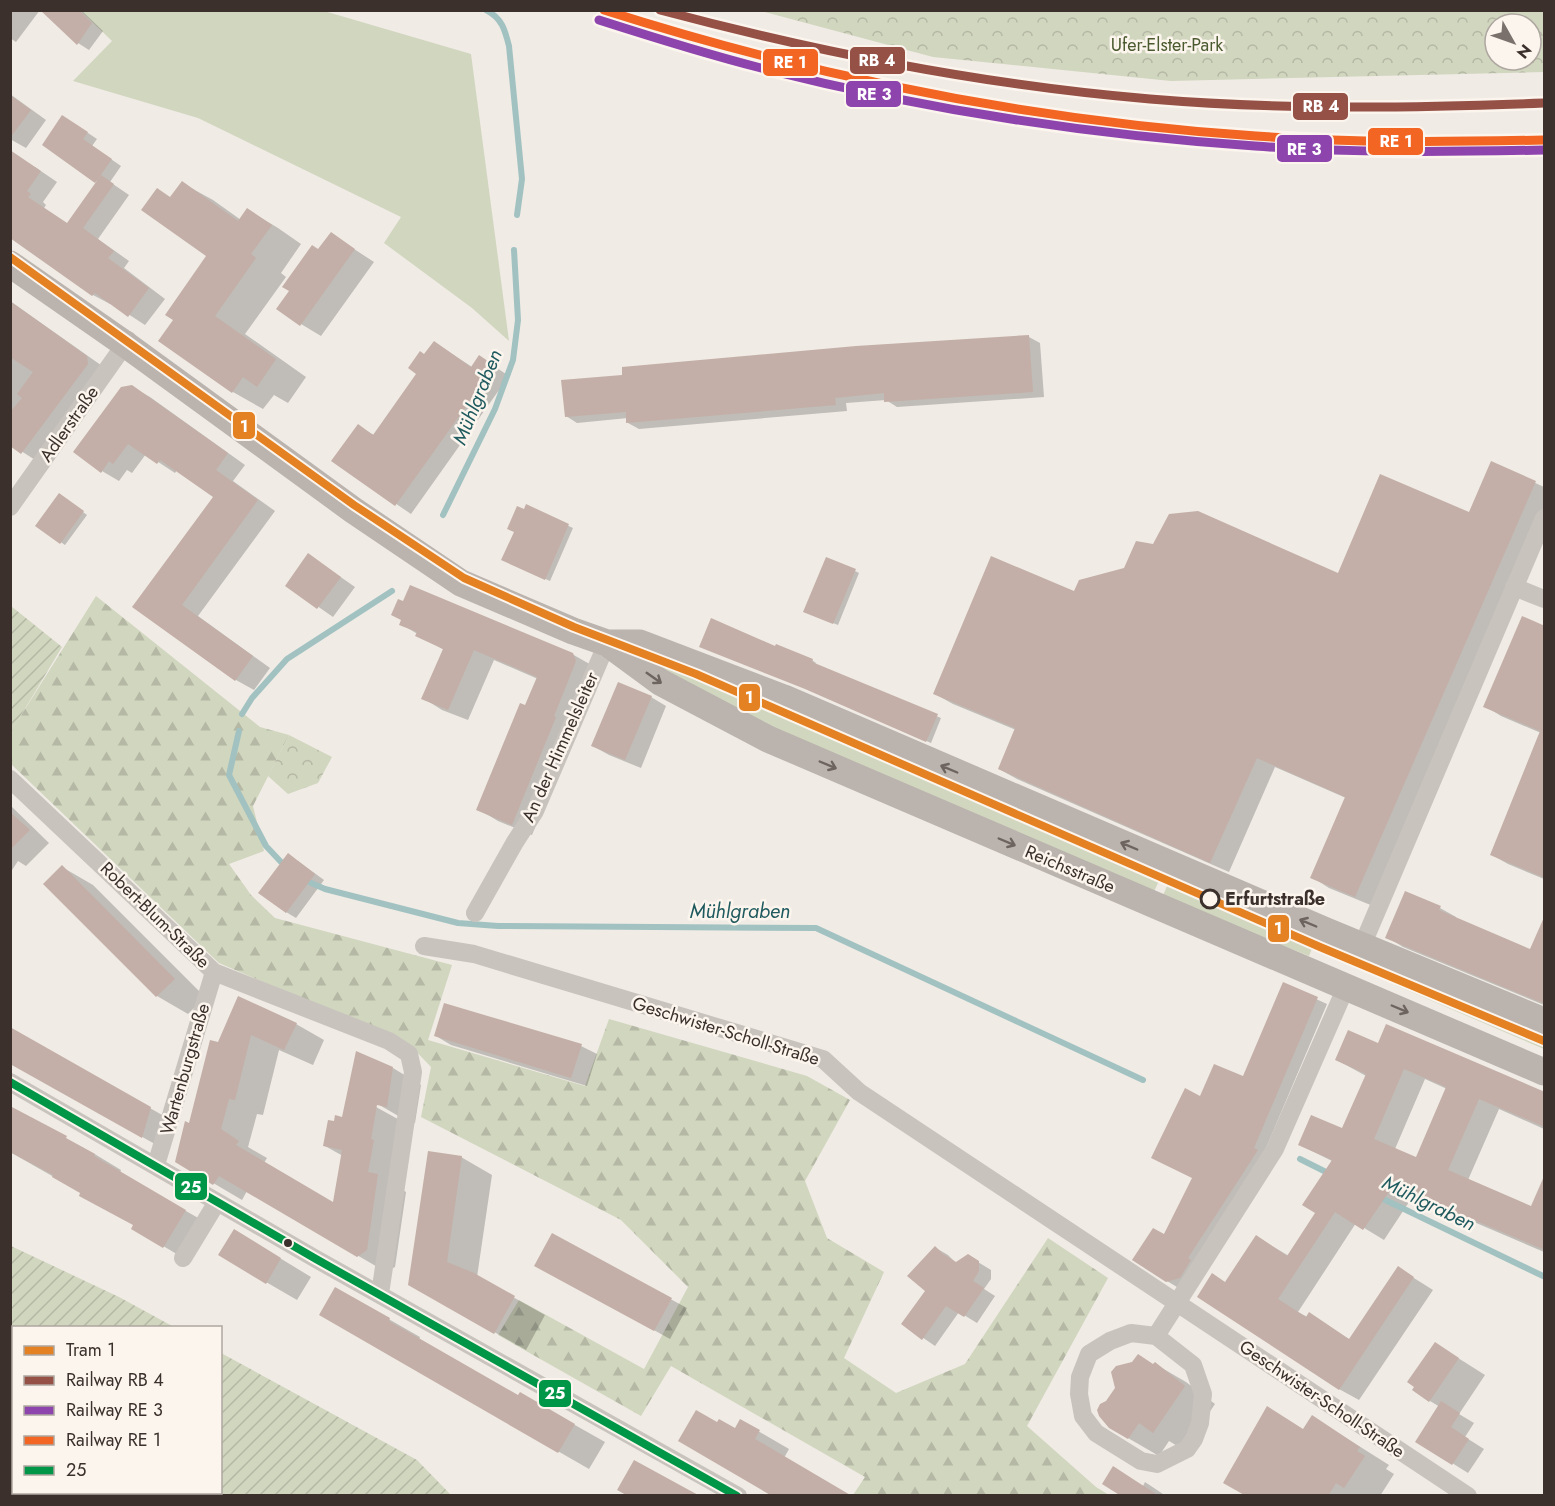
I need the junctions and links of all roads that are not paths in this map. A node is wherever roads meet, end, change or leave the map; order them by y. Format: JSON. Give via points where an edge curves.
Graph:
{"nodes":[{"id":1,"x":10,"y":264,"type":"edge"},
{"id":2,"x":127,"y":342,"type":"junction"},
{"id":3,"x":10,"y":507,"type":"edge"},
{"id":4,"x":1545,"y":518,"type":"edge"},
{"id":5,"x":1514,"y":587,"type":"junction"},
{"id":6,"x":1545,"y":599,"type":"edge"},
{"id":7,"x":607,"y":643,"type":"junction"},
{"id":8,"x":10,"y":779,"type":"edge"},
{"id":9,"x":476,"y":913,"type":"dead end"},
{"id":10,"x":424,"y":946,"type":"dead end"},
{"id":11,"x":1362,"y":946,"type":"junction"},
{"id":12,"x":214,"y":972,"type":"junction"},
{"id":13,"x":1346,"y":987,"type":"junction"},
{"id":14,"x":1545,"y":1021,"type":"edge"},
{"id":15,"x":1545,"y":1072,"type":"edge"},
{"id":16,"x":10,"y":1082,"type":"edge"},
{"id":17,"x":156,"y":1165,"type":"junction"},
{"id":18,"x":217,"y":1202,"type":"junction"},
{"id":19,"x":183,"y":1258,"type":"dead end"},
{"id":20,"x":380,"y":1294,"type":"junction"},
{"id":21,"x":1177,"y":1302,"type":"junction"},
{"id":22,"x":1156,"y":1336,"type":"junction"},
{"id":23,"x":738,"y":1496,"type":"edge"},
{"id":24,"x":1468,"y":1496,"type":"edge"}],
"edges":[{"from":1,"to":2,"type":"main road","name":"Reichsstraße"},
{"from":2,"to":3,"type":"street","name":"Adlerstraße"},
{"from":2,"to":7,"type":"main road","name":"Reichsstraße","via":[[352,510],[461,583]]},
{"from":4,"to":5,"type":"street"},
{"from":5,"to":6,"type":"street"},
{"from":5,"to":11,"type":"street"},
{"from":7,"to":9,"type":"street","name":"An der Himmelsleiter","via":[[535,811]]},
{"from":11,"to":7,"type":"main road","name":"Reichsstraße","one_way":true,"via":[[784,698],[640,643]]},
{"from":7,"to":13,"type":"main road","name":"Reichsstraße","one_way":true,"via":[[660,682],[768,739]]},
{"from":8,"to":12,"type":"street","name":"Robert-Blum-Straße"},
{"from":10,"to":21,"type":"street","name":"Geschwister-Scholl-Straße","via":[[474,954],[823,1059],[859,1092]]},
{"from":11,"to":13,"type":"main road"},
{"from":11,"to":14,"type":"main road","name":"Reichsstraße"},
{"from":12,"to":17,"type":"street","name":"Wartenburgstraße"},
{"from":12,"to":20,"type":"street","name":"Robert-Blum-Straße","via":[[389,1041],[409,1054],[413,1072]]},
{"from":13,"to":15,"type":"main road","name":"Reichsstraße","one_way":true},
{"from":13,"to":21,"type":"street","via":[[1275,1149]]},
{"from":16,"to":17,"type":"street"},
{"from":17,"to":18,"type":"street"},
{"from":18,"to":19,"type":"street"},
{"from":18,"to":20,"type":"street"},
{"from":20,"to":23,"type":"street"},
{"from":21,"to":22,"type":"street"},
{"from":21,"to":24,"type":"street","name":"Geschwister-Scholl-Straße"},
{"from":22,"to":22,"type":"street","via":[[1193,1365],[1203,1394],[1194,1439],[1187,1449],[1157,1464],[1141,1461],[1096,1433],[1083,1416],[1079,1394],[1080,1377],[1089,1354],[1131,1333]]}]}
